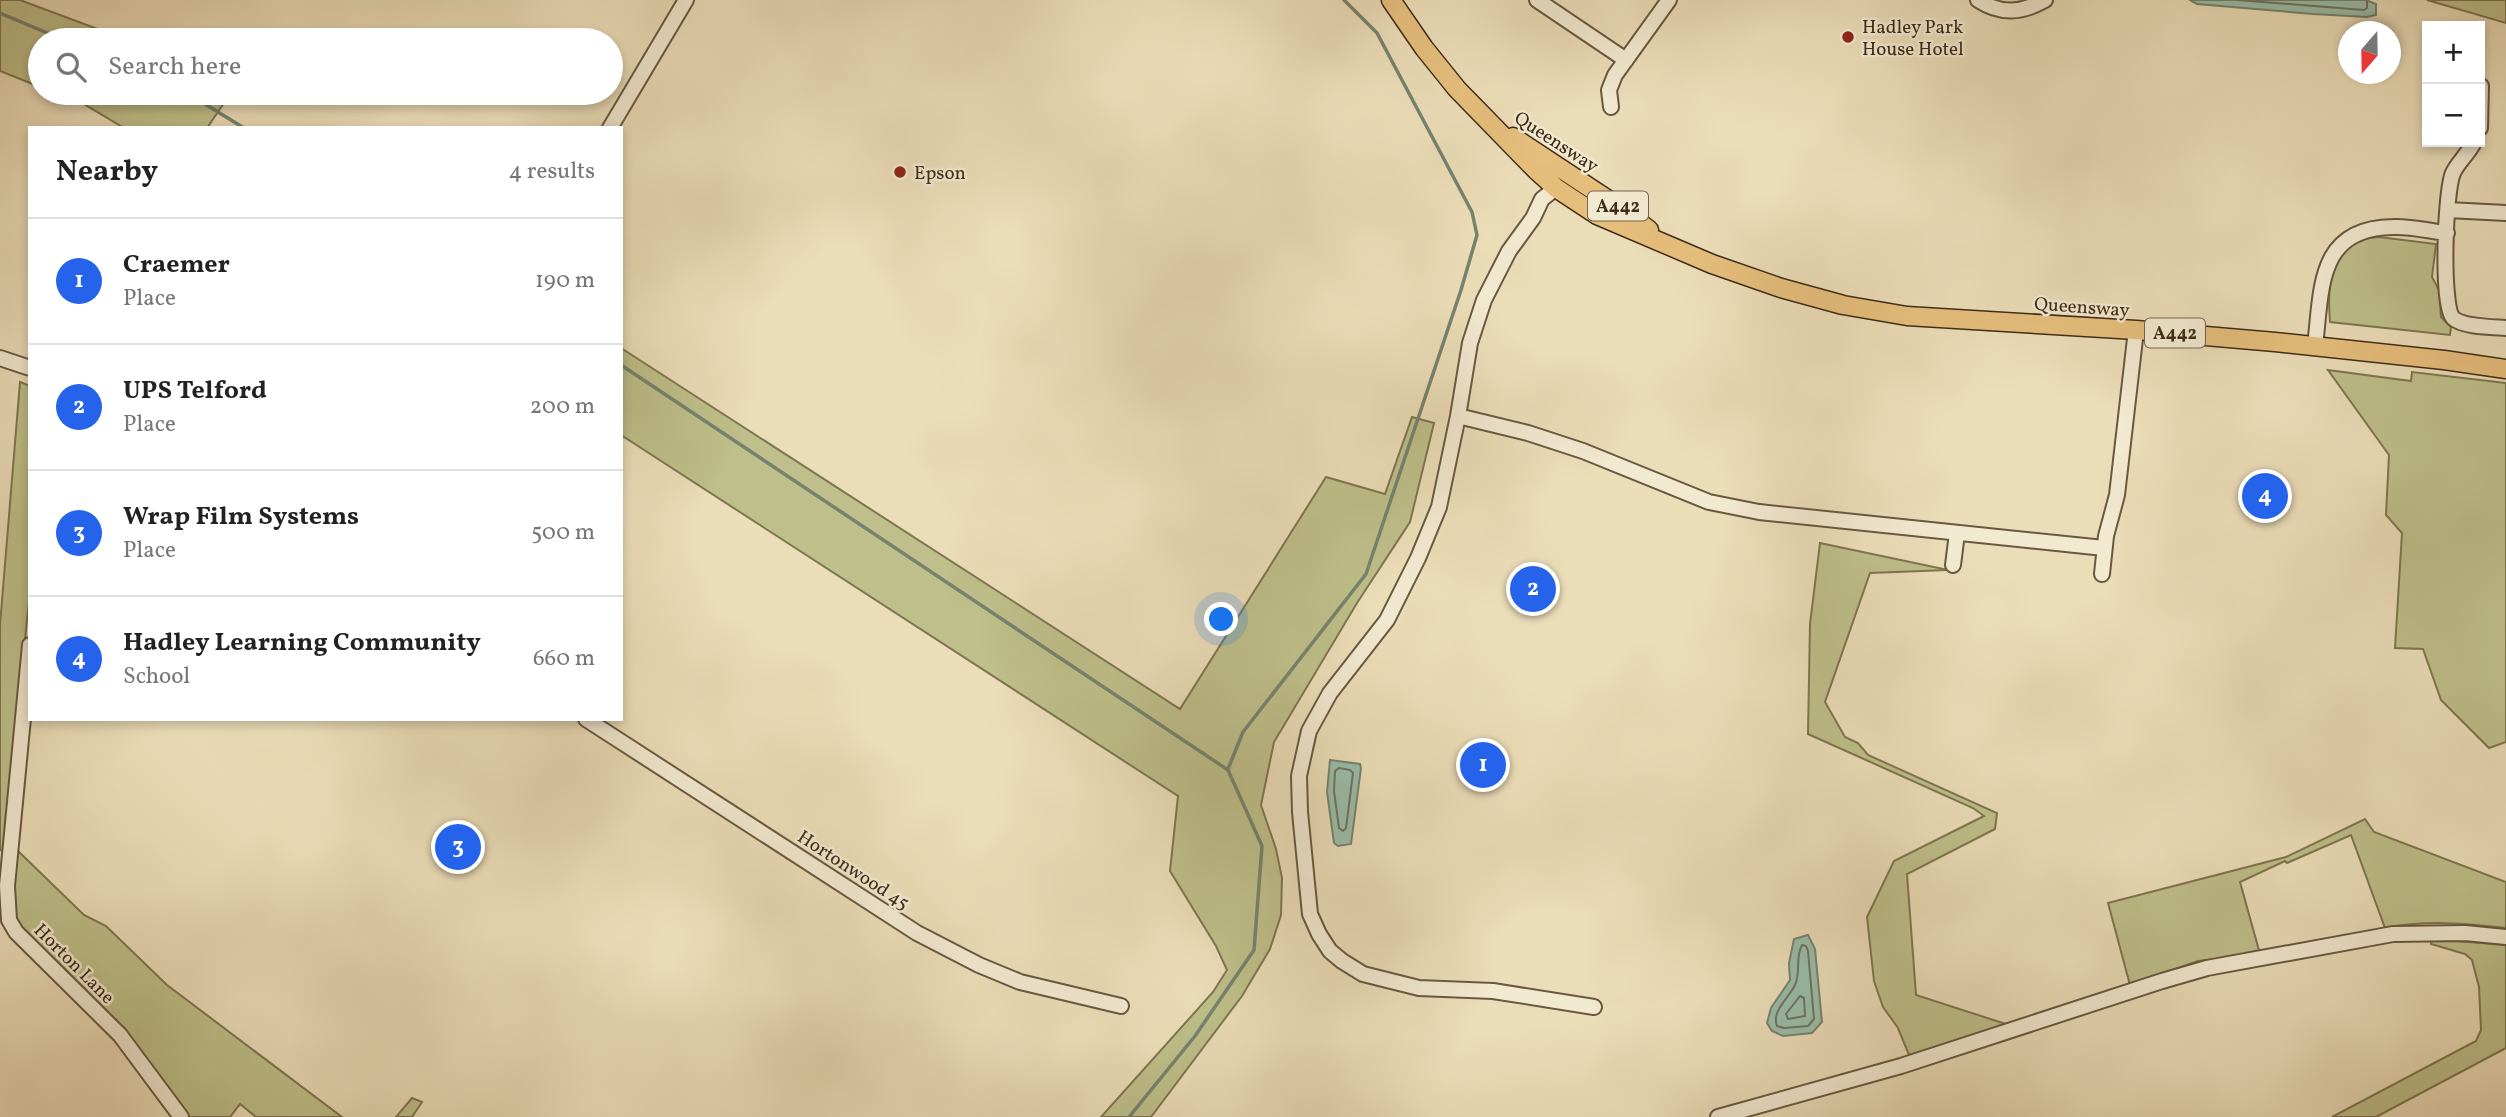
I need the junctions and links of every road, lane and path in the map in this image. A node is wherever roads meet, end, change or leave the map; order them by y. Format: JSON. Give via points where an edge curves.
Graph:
{"nodes":[{"id":1,"x":686,"y":0,"type":"edge"},
{"id":2,"x":1391,"y":0,"type":"edge"},
{"id":3,"x":1537,"y":0,"type":"edge"},
{"id":4,"x":1669,"y":0,"type":"edge"},
{"id":5,"x":1978,"y":0,"type":"edge"},
{"id":6,"x":2045,"y":0,"type":"edge"},
{"id":7,"x":1626,"y":60,"type":"junction"},
{"id":8,"x":1611,"y":107,"type":"dead end"},
{"id":9,"x":1493,"y":125,"type":"junction"},
{"id":10,"x":611,"y":126,"type":"edge"},
{"id":11,"x":2471,"y":147,"type":"edge"},
{"id":12,"x":1567,"y":173,"type":"junction"},
{"id":13,"x":1556,"y":188,"type":"junction"},
{"id":14,"x":2448,"y":210,"type":"junction"},
{"id":15,"x":2506,"y":213,"type":"edge"},
{"id":16,"x":2447,"y":233,"type":"junction"},
{"id":17,"x":1665,"y":244,"type":"junction"},
{"id":18,"x":2506,"y":328,"type":"edge"},
{"id":19,"x":2136,"y":330,"type":"junction"},
{"id":20,"x":2315,"y":345,"type":"junction"},
{"id":21,"x":0,"y":358,"type":"edge"},
{"id":22,"x":28,"y":367,"type":"edge"},
{"id":23,"x":2506,"y":369,"type":"edge"},
{"id":24,"x":1458,"y":416,"type":"junction"},
{"id":25,"x":1957,"y":533,"type":"junction"},
{"id":26,"x":2104,"y":548,"type":"junction"},
{"id":27,"x":1953,"y":565,"type":"dead end"},
{"id":28,"x":2102,"y":574,"type":"dead end"},
{"id":29,"x":28,"y":666,"type":"edge"},
{"id":30,"x":589,"y":721,"type":"edge"},
{"id":31,"x":16,"y":932,"type":"junction"},
{"id":32,"x":0,"y":934,"type":"edge"},
{"id":33,"x":2506,"y":937,"type":"edge"},
{"id":34,"x":1121,"y":1006,"type":"dead end"},
{"id":35,"x":1594,"y":1007,"type":"dead end"},
{"id":36,"x":181,"y":1117,"type":"edge"},
{"id":37,"x":1718,"y":1117,"type":"edge"}],
"edges":[{"from":1,"to":10,"type":"street"},
{"from":2,"to":9,"type":"main road","name":"Queensway","number":"A442","via":[[1457,89]]},
{"from":3,"to":7,"type":"street"},
{"from":4,"to":7,"type":"street"},
{"from":5,"to":6,"type":"street","via":[[2013,11]]},
{"from":7,"to":8,"type":"street","via":[[1609,90]]},
{"from":9,"to":12,"type":"main road","name":"Queensway","number":"A442"},
{"from":9,"to":13,"type":"main road","name":"Queensway","number":"A442"},
{"from":11,"to":14,"type":"street","via":[[2452,174]]},
{"from":12,"to":13,"type":"main road"},
{"from":12,"to":17,"type":"main road","name":"Queensway","number":"A442"},
{"from":13,"to":17,"type":"main road","name":"Queensway","number":"A442","via":[[1597,215]]},
{"from":13,"to":24,"type":"street","via":[[1550,205],[1533,218],[1509,251],[1483,300],[1469,343]]},
{"from":14,"to":15,"type":"street"},
{"from":14,"to":16,"type":"street"},
{"from":16,"to":18,"type":"street","via":[[2445,273],[2451,315],[2459,322]]},
{"from":16,"to":20,"type":"street","via":[[2377,228],[2362,230],[2339,245],[2323,282]]},
{"from":17,"to":19,"type":"main road","name":"Queensway","number":"A442","via":[[1781,288],[1877,312]]},
{"from":19,"to":20,"type":"main road","name":"Queensway","number":"A442"},
{"from":19,"to":26,"type":"street","via":[[2117,495]]},
{"from":20,"to":23,"type":"main road","name":"Queensway","number":"A442"},
{"from":21,"to":22,"type":"street"},
{"from":24,"to":25,"type":"street","via":[[1583,451],[1709,502],[1759,512]]},
{"from":24,"to":35,"type":"street","via":[[1439,507],[1418,558],[1387,620],[1330,693],[1308,731],[1299,776],[1310,914],[1331,951],[1379,980]]},
{"from":25,"to":26,"type":"street"},
{"from":25,"to":27,"type":"street"},
{"from":26,"to":28,"type":"street"},
{"from":29,"to":31,"type":"street","name":"Horton Lane","via":[[7,886],[9,920]]},
{"from":30,"to":34,"type":"street","name":"Hortonwood 45","via":[[917,933],[1020,982]]},
{"from":31,"to":32,"type":"street"},
{"from":31,"to":36,"type":"street","name":"Horton Lane","via":[[120,1035]]},
{"from":33,"to":37,"type":"street","via":[[2393,934],[2207,968],[1901,1066]]}]}
